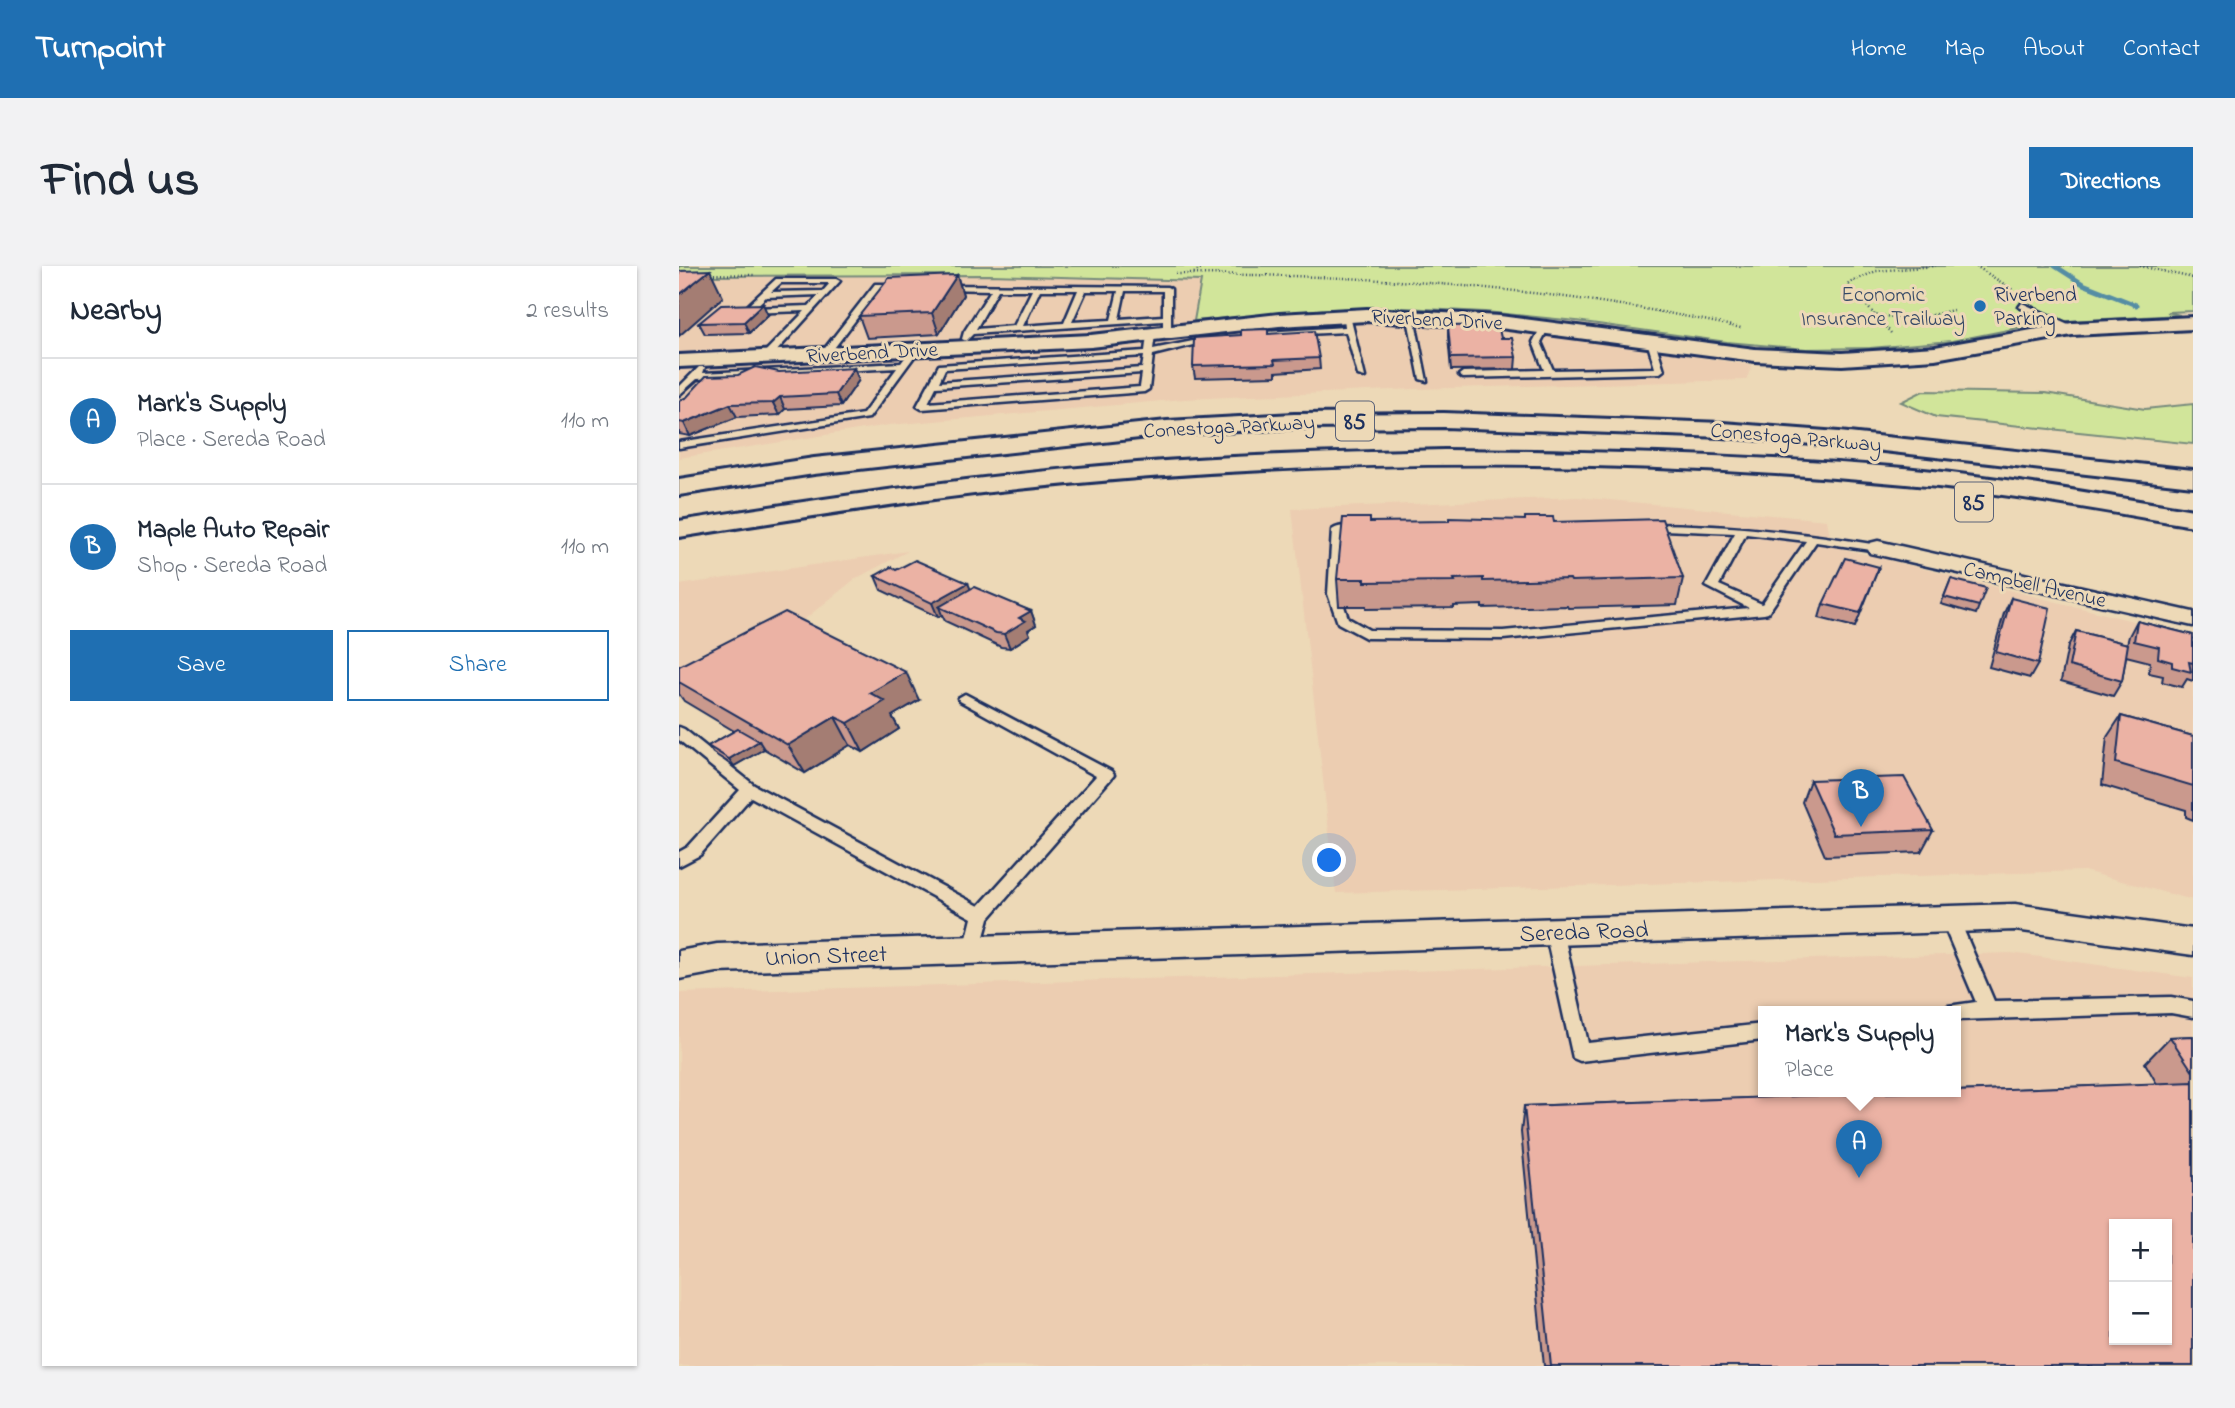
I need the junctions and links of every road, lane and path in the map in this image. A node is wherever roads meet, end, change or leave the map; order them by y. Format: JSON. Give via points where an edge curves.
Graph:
{"nodes":[{"id":1,"x":1205,"y":266,"type":"edge"},
{"id":2,"x":1891,"y":266,"type":"edge"},
{"id":3,"x":1976,"y":266,"type":"edge"},
{"id":4,"x":2140,"y":266,"type":"edge"},
{"id":5,"x":1902,"y":267,"type":"edge"},
{"id":6,"x":1192,"y":274,"type":"dead end"},
{"id":7,"x":2193,"y":278,"type":"edge"},
{"id":8,"x":917,"y":286,"type":"edge"},
{"id":9,"x":930,"y":286,"type":"edge"},
{"id":10,"x":996,"y":287,"type":"junction"},
{"id":11,"x":1037,"y":288,"type":"junction"},
{"id":12,"x":1083,"y":288,"type":"junction"},
{"id":13,"x":1122,"y":289,"type":"junction"},
{"id":14,"x":824,"y":293,"type":"junction"},
{"id":15,"x":764,"y":295,"type":"junction"},
{"id":16,"x":2022,"y":305,"type":"joint"},
{"id":17,"x":811,"y":308,"type":"junction"},
{"id":18,"x":1953,"y":310,"type":"dead end"},
{"id":19,"x":1873,"y":315,"type":"dead end"},
{"id":20,"x":1410,"y":316,"type":"junction"},
{"id":21,"x":1114,"y":322,"type":"junction"},
{"id":22,"x":1347,"y":322,"type":"junction"},
{"id":23,"x":2193,"y":323,"type":"edge"},
{"id":24,"x":1067,"y":326,"type":"junction"},
{"id":25,"x":1545,"y":327,"type":"junction"},
{"id":26,"x":1017,"y":329,"type":"junction"},
{"id":27,"x":2072,"y":329,"type":"junction"},
{"id":28,"x":1158,"y":335,"type":"junction"},
{"id":29,"x":1240,"y":336,"type":"edge"},
{"id":30,"x":1228,"y":338,"type":"edge"},
{"id":31,"x":965,"y":340,"type":"junction"},
{"id":32,"x":1651,"y":341,"type":"junction"},
{"id":33,"x":825,"y":354,"type":"junction"},
{"id":34,"x":765,"y":357,"type":"junction"},
{"id":35,"x":910,"y":358,"type":"junction"},
{"id":36,"x":711,"y":360,"type":"junction"},
{"id":37,"x":679,"y":361,"type":"edge"},
{"id":38,"x":1146,"y":370,"type":"junction"},
{"id":39,"x":1550,"y":373,"type":"junction"},
{"id":40,"x":1362,"y":375,"type":"dead end"},
{"id":41,"x":1463,"y":375,"type":"edge"},
{"id":42,"x":695,"y":376,"type":"junction"},
{"id":43,"x":1423,"y":379,"type":"dead end"},
{"id":44,"x":932,"y":385,"type":"junction"},
{"id":45,"x":679,"y":392,"type":"edge"},
{"id":46,"x":679,"y":445,"type":"edge"},
{"id":47,"x":2033,"y":462,"type":"junction"},
{"id":48,"x":1755,"y":467,"type":"junction"},
{"id":49,"x":2193,"y":478,"type":"edge"},
{"id":50,"x":679,"y":487,"type":"edge"},
{"id":51,"x":2193,"y":489,"type":"edge"},
{"id":52,"x":2193,"y":518,"type":"edge"},
{"id":53,"x":1627,"y":527,"type":"edge"},
{"id":54,"x":679,"y":529,"type":"edge"},
{"id":55,"x":1379,"y":530,"type":"edge"},
{"id":56,"x":1742,"y":531,"type":"junction"},
{"id":57,"x":1814,"y":537,"type":"junction"},
{"id":58,"x":2193,"y":539,"type":"edge"},
{"id":59,"x":1878,"y":548,"type":"joint"},
{"id":60,"x":1764,"y":610,"type":"junction"},
{"id":61,"x":2193,"y":619,"type":"edge"},
{"id":62,"x":965,"y":698,"type":"dead end"},
{"id":63,"x":679,"y":732,"type":"edge"},
{"id":64,"x":749,"y":789,"type":"junction"},
{"id":65,"x":679,"y":860,"type":"edge"},
{"id":66,"x":981,"y":915,"type":"junction"},
{"id":67,"x":1950,"y":919,"type":"junction"},
{"id":68,"x":1554,"y":932,"type":"junction"},
{"id":69,"x":2193,"y":942,"type":"edge"},
{"id":70,"x":973,"y":950,"type":"junction"},
{"id":71,"x":679,"y":965,"type":"edge"},
{"id":72,"x":1988,"y":1009,"type":"junction"},
{"id":73,"x":2193,"y":1009,"type":"edge"},
{"id":74,"x":1961,"y":1011,"type":"edge"},
{"id":75,"x":1758,"y":1033,"type":"edge"}],
"edges":[{"from":1,"to":6,"type":"path"},
{"from":2,"to":5,"type":"path"},
{"from":3,"to":16,"type":"path","via":[[2014,291]]},
{"from":4,"to":7,"type":"path"},
{"from":8,"to":33,"type":"lane","via":[[878,286]]},
{"from":9,"to":10,"type":"lane"},
{"from":10,"to":11,"type":"lane"},
{"from":10,"to":31,"type":"lane"},
{"from":11,"to":12,"type":"lane"},
{"from":11,"to":26,"type":"lane"},
{"from":12,"to":13,"type":"lane"},
{"from":12,"to":24,"type":"lane"},
{"from":13,"to":21,"type":"lane"},
{"from":13,"to":28,"type":"lane","via":[[1167,289]]},
{"from":14,"to":15,"type":"lane"},
{"from":14,"to":15,"type":"lane","via":[[836,281],[779,281]]},
{"from":14,"to":17,"type":"lane"},
{"from":15,"to":17,"type":"lane","via":[[747,311]]},
{"from":16,"to":27,"type":"lane"},
{"from":17,"to":34,"type":"lane"},
{"from":18,"to":19,"type":"path","via":[[1915,319]]},
{"from":20,"to":22,"type":"main road","name":"Riverbend Drive"},
{"from":20,"to":25,"type":"main road","name":"Riverbend Drive"},
{"from":20,"to":43,"type":"lane"},
{"from":21,"to":24,"type":"lane"},
{"from":21,"to":28,"type":"lane"},
{"from":22,"to":28,"type":"main road","name":"Riverbend Drive","via":[[1279,320]]},
{"from":22,"to":29,"type":"lane"},
{"from":22,"to":40,"type":"lane"},
{"from":23,"to":27,"type":"main road","name":"Riverbend Drive"},
{"from":24,"to":26,"type":"lane"},
{"from":25,"to":32,"type":"main road","name":"Riverbend Drive"},
{"from":25,"to":39,"type":"lane","via":[[1538,342]]},
{"from":26,"to":31,"type":"lane"},
{"from":27,"to":32,"type":"main road","name":"Riverbend Drive","via":[[1935,353],[1861,359],[1791,358]]},
{"from":28,"to":30,"type":"lane"},
{"from":28,"to":31,"type":"main road","name":"Riverbend Drive"},
{"from":28,"to":38,"type":"lane"},
{"from":28,"to":44,"type":"lane","via":[[942,367]]},
{"from":31,"to":35,"type":"main road","name":"Riverbend Drive"},
{"from":32,"to":39,"type":"lane","via":[[1660,370]]},
{"from":33,"to":34,"type":"main road","name":"Riverbend Drive"},
{"from":33,"to":35,"type":"main road","name":"Riverbend Drive"},
{"from":34,"to":36,"type":"main road","name":"Riverbend Drive"},
{"from":35,"to":42,"type":"lane"},
{"from":35,"to":46,"type":"lane","via":[[866,416]]},
{"from":36,"to":37,"type":"main road","name":"Riverbend Drive"},
{"from":36,"to":42,"type":"lane"},
{"from":38,"to":44,"type":"lane"},
{"from":38,"to":44,"type":"lane","via":[[1145,389],[922,407]]},
{"from":39,"to":41,"type":"lane"},
{"from":42,"to":45,"type":"lane"},
{"from":47,"to":49,"type":"main road","name":"Conestoga Parkway","number":"85"},
{"from":47,"to":50,"type":"main road","name":"Conestoga Parkway","number":"85","via":[[1723,430],[1444,420],[1294,421],[1003,444]]},
{"from":47,"to":51,"type":"main road","name":"Conestoga Parkway","number":"85"},
{"from":48,"to":52,"type":"main road","name":"Conestoga Parkway","number":"85","via":[[1907,476]]},
{"from":48,"to":54,"type":"main road","name":"Conestoga Parkway","number":"85","via":[[1558,457],[1401,457],[1205,465],[1013,480],[795,508]]},
{"from":48,"to":58,"type":"main road","name":"Conestoga Parkway","number":"85"},
{"from":53,"to":56,"type":"lane"},
{"from":55,"to":60,"type":"lane","via":[[1338,530],[1334,594],[1342,620],[1366,634],[1503,635]]},
{"from":56,"to":57,"type":"lane"},
{"from":56,"to":60,"type":"lane","via":[[1712,586]]},
{"from":57,"to":59,"type":"lane"},
{"from":57,"to":60,"type":"lane"},
{"from":59,"to":61,"type":"street","name":"Campbell Avenue"},
{"from":62,"to":66,"type":"lane","via":[[1106,775]]},
{"from":63,"to":64,"type":"lane"},
{"from":64,"to":65,"type":"lane","via":[[694,851]]},
{"from":64,"to":66,"type":"lane"},
{"from":66,"to":70,"type":"lane"},
{"from":67,"to":68,"type":"street","name":"Sereda Road"},
{"from":67,"to":69,"type":"street","name":"Sereda Road","via":[[2015,917]]},
{"from":67,"to":72,"type":"lane"},
{"from":68,"to":70,"type":"street","name":"Sereda Road"},
{"from":68,"to":75,"type":"lane","via":[[1580,1052]]},
{"from":70,"to":71,"type":"street","name":"Union Street","via":[[717,958]]},
{"from":72,"to":73,"type":"lane","via":[[2171,1005]]},
{"from":72,"to":74,"type":"lane"}]}
